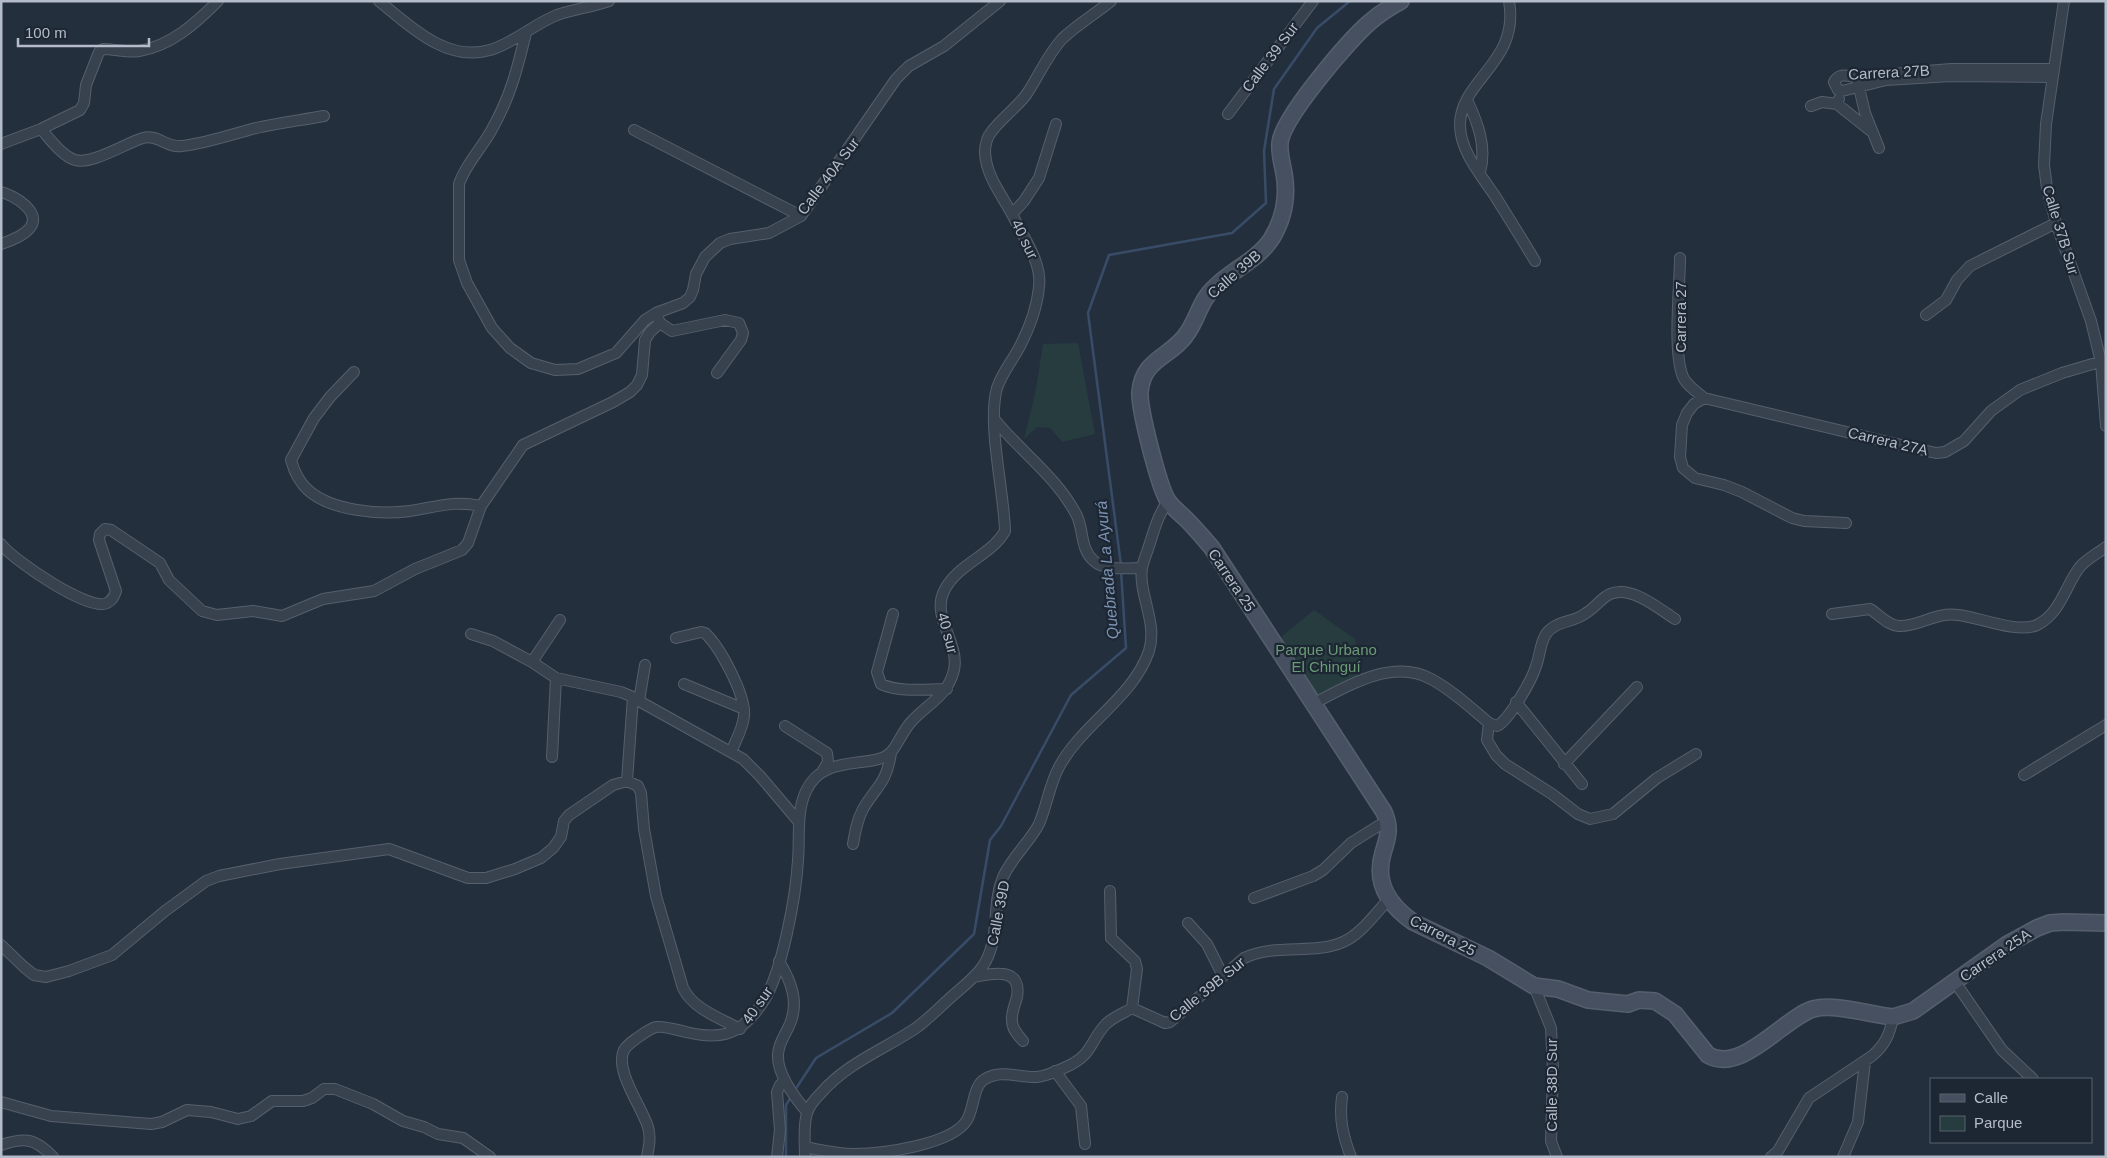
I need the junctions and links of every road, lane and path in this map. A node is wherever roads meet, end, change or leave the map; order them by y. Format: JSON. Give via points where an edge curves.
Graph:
{"nodes":[{"id":1,"x":218,"y":1,"type":"edge"},
{"id":2,"x":379,"y":1,"type":"edge"},
{"id":3,"x":609,"y":1,"type":"edge"},
{"id":4,"x":1000,"y":1,"type":"edge"},
{"id":5,"x":1111,"y":1,"type":"edge"},
{"id":6,"x":1313,"y":1,"type":"edge"},
{"id":7,"x":1401,"y":1,"type":"edge"},
{"id":8,"x":1509,"y":1,"type":"edge"},
{"id":9,"x":2064,"y":1,"type":"edge"},
{"id":10,"x":526,"y":33,"type":"junction"},
{"id":11,"x":1951,"y":72,"type":"junction"},
{"id":12,"x":2054,"y":73,"type":"junction"},
{"id":13,"x":1857,"y":77,"type":"junction"},
{"id":14,"x":1858,"y":88,"type":"junction"},
{"id":15,"x":1842,"y":91,"type":"junction"},
{"id":16,"x":1467,"y":100,"type":"junction"},
{"id":17,"x":1837,"y":104,"type":"junction"},
{"id":18,"x":1812,"y":106,"type":"dead end"},
{"id":19,"x":1228,"y":114,"type":"dead end"},
{"id":20,"x":324,"y":116,"type":"dead end"},
{"id":21,"x":1056,"y":124,"type":"dead end"},
{"id":22,"x":41,"y":129,"type":"junction"},
{"id":23,"x":634,"y":130,"type":"dead end"},
{"id":24,"x":1872,"y":132,"type":"junction"},
{"id":25,"x":1,"y":144,"type":"edge"},
{"id":26,"x":1879,"y":148,"type":"dead end"},
{"id":27,"x":1480,"y":172,"type":"junction"},
{"id":28,"x":1,"y":192,"type":"edge"},
{"id":29,"x":1012,"y":214,"type":"junction"},
{"id":30,"x":802,"y":216,"type":"junction"},
{"id":31,"x":2056,"y":223,"type":"junction"},
{"id":32,"x":1,"y":244,"type":"edge"},
{"id":33,"x":1680,"y":258,"type":"dead end"},
{"id":34,"x":1535,"y":261,"type":"dead end"},
{"id":35,"x":1926,"y":315,"type":"dead end"},
{"id":36,"x":658,"y":318,"type":"junction"},
{"id":37,"x":2103,"y":361,"type":"edge"},
{"id":38,"x":354,"y":372,"type":"dead end"},
{"id":39,"x":717,"y":373,"type":"dead end"},
{"id":40,"x":1704,"y":398,"type":"junction"},
{"id":41,"x":995,"y":420,"type":"junction"},
{"id":42,"x":2106,"y":426,"type":"edge"},
{"id":43,"x":1168,"y":501,"type":"junction"},
{"id":44,"x":481,"y":506,"type":"junction"},
{"id":45,"x":1846,"y":523,"type":"dead end"},
{"id":46,"x":1,"y":544,"type":"edge"},
{"id":47,"x":2106,"y":547,"type":"edge"},
{"id":48,"x":1142,"y":568,"type":"junction"},
{"id":49,"x":893,"y":614,"type":"dead end"},
{"id":50,"x":1832,"y":614,"type":"dead end"},
{"id":51,"x":1675,"y":619,"type":"dead end"},
{"id":52,"x":560,"y":620,"type":"dead end"},
{"id":53,"x":471,"y":634,"type":"dead end"},
{"id":54,"x":676,"y":638,"type":"dead end"},
{"id":55,"x":532,"y":662,"type":"junction"},
{"id":56,"x":645,"y":665,"type":"dead end"},
{"id":57,"x":556,"y":678,"type":"junction"},
{"id":58,"x":684,"y":684,"type":"dead end"},
{"id":59,"x":1638,"y":687,"type":"dead end"},
{"id":60,"x":947,"y":689,"type":"junction"},
{"id":61,"x":636,"y":699,"type":"junction"},
{"id":62,"x":1516,"y":702,"type":"junction"},
{"id":63,"x":1313,"y":704,"type":"junction"},
{"id":64,"x":744,"y":709,"type":"junction"},
{"id":65,"x":1489,"y":723,"type":"junction"},
{"id":66,"x":2106,"y":725,"type":"edge"},
{"id":67,"x":785,"y":726,"type":"dead end"},
{"id":68,"x":731,"y":752,"type":"junction"},
{"id":69,"x":891,"y":753,"type":"junction"},
{"id":70,"x":1696,"y":754,"type":"dead end"},
{"id":71,"x":552,"y":757,"type":"dead end"},
{"id":72,"x":1564,"y":764,"type":"junction"},
{"id":73,"x":822,"y":773,"type":"junction"},
{"id":74,"x":2024,"y":775,"type":"dead end"},
{"id":75,"x":627,"y":781,"type":"junction"},
{"id":76,"x":1582,"y":784,"type":"dead end"},
{"id":77,"x":799,"y":822,"type":"junction"},
{"id":78,"x":1388,"y":822,"type":"junction"},
{"id":79,"x":853,"y":844,"type":"dead end"},
{"id":80,"x":1110,"y":891,"type":"dead end"},
{"id":81,"x":1254,"y":898,"type":"dead end"},
{"id":82,"x":1388,"y":900,"type":"junction"},
{"id":83,"x":1188,"y":923,"type":"dead end"},
{"id":84,"x":2106,"y":923,"type":"edge"},
{"id":85,"x":1,"y":944,"type":"edge"},
{"id":86,"x":779,"y":961,"type":"junction"},
{"id":87,"x":1223,"y":976,"type":"junction"},
{"id":88,"x":974,"y":977,"type":"junction"},
{"id":89,"x":1955,"y":982,"type":"junction"},
{"id":90,"x":1534,"y":986,"type":"junction"},
{"id":91,"x":1132,"y":1008,"type":"junction"},
{"id":92,"x":1893,"y":1017,"type":"junction"},
{"id":93,"x":740,"y":1029,"type":"junction"},
{"id":94,"x":1023,"y":1041,"type":"dead end"},
{"id":95,"x":1865,"y":1061,"type":"junction"},
{"id":96,"x":1056,"y":1071,"type":"junction"},
{"id":97,"x":2032,"y":1078,"type":"edge"},
{"id":98,"x":787,"y":1083,"type":"junction"},
{"id":99,"x":1342,"y":1097,"type":"dead end"},
{"id":100,"x":1,"y":1102,"type":"edge"},
{"id":101,"x":807,"y":1112,"type":"junction"},
{"id":102,"x":1085,"y":1144,"type":"dead end"},
{"id":103,"x":1,"y":1145,"type":"edge"},
{"id":104,"x":805,"y":1152,"type":"edge"},
{"id":105,"x":829,"y":1154,"type":"edge"},
{"id":106,"x":855,"y":1155,"type":"edge"},
{"id":107,"x":1556,"y":1156,"type":"edge"},
{"id":108,"x":53,"y":1157,"type":"edge"},
{"id":109,"x":490,"y":1157,"type":"edge"},
{"id":110,"x":647,"y":1157,"type":"edge"},
{"id":111,"x":777,"y":1157,"type":"edge"},
{"id":112,"x":1351,"y":1157,"type":"edge"},
{"id":113,"x":1771,"y":1157,"type":"edge"},
{"id":114,"x":1843,"y":1157,"type":"edge"}],
"edges":[{"from":1,"to":22,"type":"street","via":[[179,35],[164,43],[139,51],[104,49],[99,52],[80,110]]},
{"from":2,"to":10,"type":"street","via":[[426,38],[464,52],[490,50]]},
{"from":3,"to":10,"type":"street","via":[[557,15]]},
{"from":4,"to":30,"type":"street","name":"Calle 40A Sur","via":[[944,46],[909,66],[896,79]]},
{"from":5,"to":29,"type":"street","name":"40 sur","via":[[1062,40],[1026,94],[992,130],[986,141],[987,167]]},
{"from":6,"to":19,"type":"street","name":"Calle 39 Sur"},
{"from":7,"to":43,"type":"street","name":"Calle 39B","via":[[1386,9],[1354,37],[1313,86],[1284,129],[1280,142],[1285,207],[1271,240],[1258,254],[1214,287],[1188,333],[1149,367],[1142,378],[1140,393],[1144,421]]},
{"from":8,"to":16,"type":"street","via":[[1511,12],[1505,44]]},
{"from":9,"to":12,"type":"street","name":"Calle 37B Sur"},
{"from":10,"to":36,"type":"street","via":[[508,97],[459,184],[459,260],[467,283],[492,328],[510,348],[531,363],[555,370],[578,369],[616,353],[645,320]]},
{"from":11,"to":12,"type":"street","name":"Carrera 27B"},
{"from":11,"to":13,"type":"street","name":"Carrera 27B"},
{"from":11,"to":14,"type":"street","name":"Carrera 27B","via":[[1886,80]]},
{"from":12,"to":31,"type":"street","name":"Calle 37B Sur","via":[[2044,165]]},
{"from":13,"to":14,"type":"street"},
{"from":13,"to":15,"type":"street","name":"Carrera 27B","via":[[1842,75],[1836,78],[1835,86]]},
{"from":14,"to":15,"type":"street","name":"Carrera 27B"},
{"from":14,"to":24,"type":"street"},
{"from":15,"to":17,"type":"street"},
{"from":16,"to":27,"type":"street","via":[[1483,146]]},
{"from":16,"to":27,"type":"street","via":[[1461,114],[1462,137],[1472,162]]},
{"from":17,"to":18,"type":"street","via":[[1822,102]]},
{"from":17,"to":24,"type":"street"},
{"from":20,"to":22,"type":"street","via":[[181,146],[167,144],[154,137],[143,138],[80,161],[68,156]]},
{"from":21,"to":29,"type":"street","via":[[1039,178]]},
{"from":22,"to":25,"type":"street"},
{"from":23,"to":30,"type":"street"},
{"from":24,"to":26,"type":"street"},
{"from":27,"to":34,"type":"street"},
{"from":28,"to":32,"type":"street","via":[[23,202],[33,221],[29,229]]},
{"from":29,"to":41,"type":"street","name":"40 sur","via":[[1032,253],[1040,286],[1029,327],[997,388]]},
{"from":30,"to":36,"type":"street","name":"Calle 40A Sur","via":[[769,233],[720,243],[700,265],[690,297]]},
{"from":31,"to":35,"type":"street","via":[[1970,266],[1957,280],[1946,300]]},
{"from":31,"to":37,"type":"street","name":"Calle 37B Sur"},
{"from":33,"to":40,"type":"street","name":"Carrera 27","via":[[1680,363],[1684,378]]},
{"from":36,"to":39,"type":"street","via":[[672,330],[725,320],[739,323],[743,333],[741,340]]},
{"from":36,"to":44,"type":"street","via":[[645,340],[642,374],[637,385],[613,402],[523,445]]},
{"from":37,"to":40,"type":"street","name":"Carrera 27A","via":[[2020,390],[1991,411],[1964,441],[1945,452],[1936,453]]},
{"from":37,"to":42,"type":"street","name":"Calle 37B Sur"},
{"from":38,"to":44,"type":"street","via":[[314,418],[291,460],[294,472],[308,490],[330,503],[363,512],[408,511],[463,502]]},
{"from":40,"to":45,"type":"street","via":[[1694,404],[1682,426],[1680,457],[1683,468],[1695,478],[1742,492],[1792,518]]},
{"from":41,"to":48,"type":"street","via":[[1066,498],[1077,517],[1087,554],[1095,563],[1106,567]]},
{"from":41,"to":60,"type":"street","name":"40 sur","via":[[1005,531],[1000,540],[961,571],[943,591],[940,604],[943,620],[956,656]]},
{"from":43,"to":48,"type":"street","via":[[1156,520]]},
{"from":43,"to":63,"type":"street","name":"Carrera 25","via":[[1212,548]]},
{"from":44,"to":46,"type":"street","via":[[468,543],[462,550],[415,569],[374,591],[323,600],[282,616],[252,611],[217,615],[202,611],[174,585],[160,563],[111,530],[105,529],[100,534],[116,591],[114,598],[106,604],[97,604],[50,582],[23,566]]},
{"from":47,"to":50,"type":"street","via":[[2079,569],[2056,609],[2036,626],[2018,627],[1947,614],[1900,626],[1870,609]]},
{"from":48,"to":88,"type":"street","name":"Calle 39D","via":[[1150,623],[1150,647],[1146,659],[1060,765],[1038,825],[1003,878],[992,950]]},
{"from":49,"to":60,"type":"street","via":[[877,672],[881,684],[901,689]]},
{"from":51,"to":62,"type":"street","via":[[1631,594],[1611,594],[1582,616],[1553,626],[1546,634],[1536,669]]},
{"from":52,"to":55,"type":"street"},
{"from":53,"to":55,"type":"street","via":[[493,641]]},
{"from":54,"to":64,"type":"street","via":[[701,632],[709,636],[738,688]]},
{"from":55,"to":57,"type":"street"},
{"from":56,"to":61,"type":"street"},
{"from":57,"to":61,"type":"street","via":[[622,692]]},
{"from":57,"to":71,"type":"street"},
{"from":58,"to":64,"type":"street"},
{"from":59,"to":72,"type":"street"},
{"from":60,"to":69,"type":"street","via":[[911,721]]},
{"from":61,"to":68,"type":"street"},
{"from":61,"to":75,"type":"street"},
{"from":62,"to":65,"type":"street","via":[[1499,725]]},
{"from":62,"to":72,"type":"street"},
{"from":63,"to":65,"type":"street","via":[[1373,676],[1411,672],[1431,678]]},
{"from":63,"to":78,"type":"street","name":"Carrera 25","via":[[1373,793]]},
{"from":64,"to":68,"type":"street","via":[[742,727]]},
{"from":65,"to":70,"type":"street","via":[[1487,740],[1505,764],[1590,819],[1613,814],[1657,778]]},
{"from":66,"to":74,"type":"street"},
{"from":67,"to":73,"type":"street","via":[[827,753],[828,762]]},
{"from":68,"to":77,"type":"street","via":[[760,776]]},
{"from":69,"to":73,"type":"street","name":"40 sur","via":[[881,759],[836,766]]},
{"from":69,"to":79,"type":"street","via":[[886,776],[862,811]]},
{"from":72,"to":76,"type":"street"},
{"from":73,"to":77,"type":"street","name":"40 sur","via":[[806,791]]},
{"from":75,"to":85,"type":"street","via":[[613,785],[569,815],[561,837],[541,858],[486,878],[468,878],[389,849],[219,876],[206,881],[165,911],[112,955],[69,972],[46,977],[34,975]]},
{"from":75,"to":93,"type":"street","via":[[638,786],[642,793],[644,829],[656,896],[683,988],[693,1002]]},
{"from":77,"to":86,"type":"street","name":"40 sur","via":[[797,877]]},
{"from":78,"to":81,"type":"street","via":[[1351,843],[1313,876]]},
{"from":78,"to":82,"type":"street","name":"Carrera 25","via":[[1389,832],[1380,874]]},
{"from":80,"to":91,"type":"street","via":[[1111,938],[1135,961],[1137,969]]},
{"from":82,"to":87,"type":"street","name":"Calle 39B Sur","via":[[1345,942],[1254,953]]},
{"from":82,"to":90,"type":"street","name":"Carrera 25","via":[[1413,922],[1488,958]]},
{"from":83,"to":87,"type":"street","via":[[1213,953]]},
{"from":84,"to":89,"type":"street","name":"Carrera 25A","via":[[2050,923],[2037,928]]},
{"from":86,"to":93,"type":"street","name":"40 sur","via":[[763,1002]]},
{"from":86,"to":98,"type":"street","via":[[792,984],[794,1005],[778,1056]]},
{"from":87,"to":91,"type":"street","name":"Calle 39B Sur","via":[[1170,1022]]},
{"from":88,"to":94,"type":"street","via":[[1000,972],[1010,976],[1016,984],[1017,995],[1012,1020],[1014,1030]]},
{"from":88,"to":101,"type":"street","name":"Calle 39D","via":[[935,1014],[832,1080]]},
{"from":89,"to":92,"type":"street","name":"Carrera 25A","via":[[1913,1011]]},
{"from":89,"to":97,"type":"street","via":[[2002,1050]]},
{"from":90,"to":92,"type":"street","name":"Carrera 25","via":[[1558,989],[1588,1000],[1628,1004],[1639,1000],[1655,1001],[1675,1014],[1708,1055],[1721,1060],[1764,1043],[1811,1010],[1831,1008]]},
{"from":90,"to":107,"type":"street","name":"Calle 38D Sur","via":[[1551,1028],[1550,1141]]},
{"from":91,"to":96,"type":"street","via":[[1106,1024],[1083,1058]]},
{"from":92,"to":95,"type":"street","via":[[1887,1040]]},
{"from":93,"to":110,"type":"street","name":"40 sur","via":[[716,1036],[655,1027],[624,1049],[625,1076],[648,1127],[650,1144]]},
{"from":95,"to":113,"type":"street","via":[[1809,1098],[1778,1151]]},
{"from":95,"to":114,"type":"street","via":[[1858,1122]]},
{"from":96,"to":102,"type":"street","via":[[1082,1106]]},
{"from":96,"to":106,"type":"street","via":[[1034,1077],[1008,1073],[986,1078],[978,1085],[967,1120],[949,1136],[918,1146]]},
{"from":98,"to":101,"type":"street"},
{"from":98,"to":111,"type":"street","via":[[777,1092],[780,1130]]},
{"from":99,"to":112,"type":"street","via":[[1343,1135]]},
{"from":100,"to":109,"type":"street","via":[[51,1116],[151,1124],[187,1110],[238,1119],[251,1116],[272,1101],[303,1101],[324,1089],[335,1089],[374,1104],[403,1121],[438,1134],[463,1138]]},
{"from":101,"to":104,"type":"street"},
{"from":103,"to":108,"type":"street","via":[[29,1139]]},
{"from":104,"to":105,"type":"street"},
{"from":105,"to":106,"type":"street"}]}
